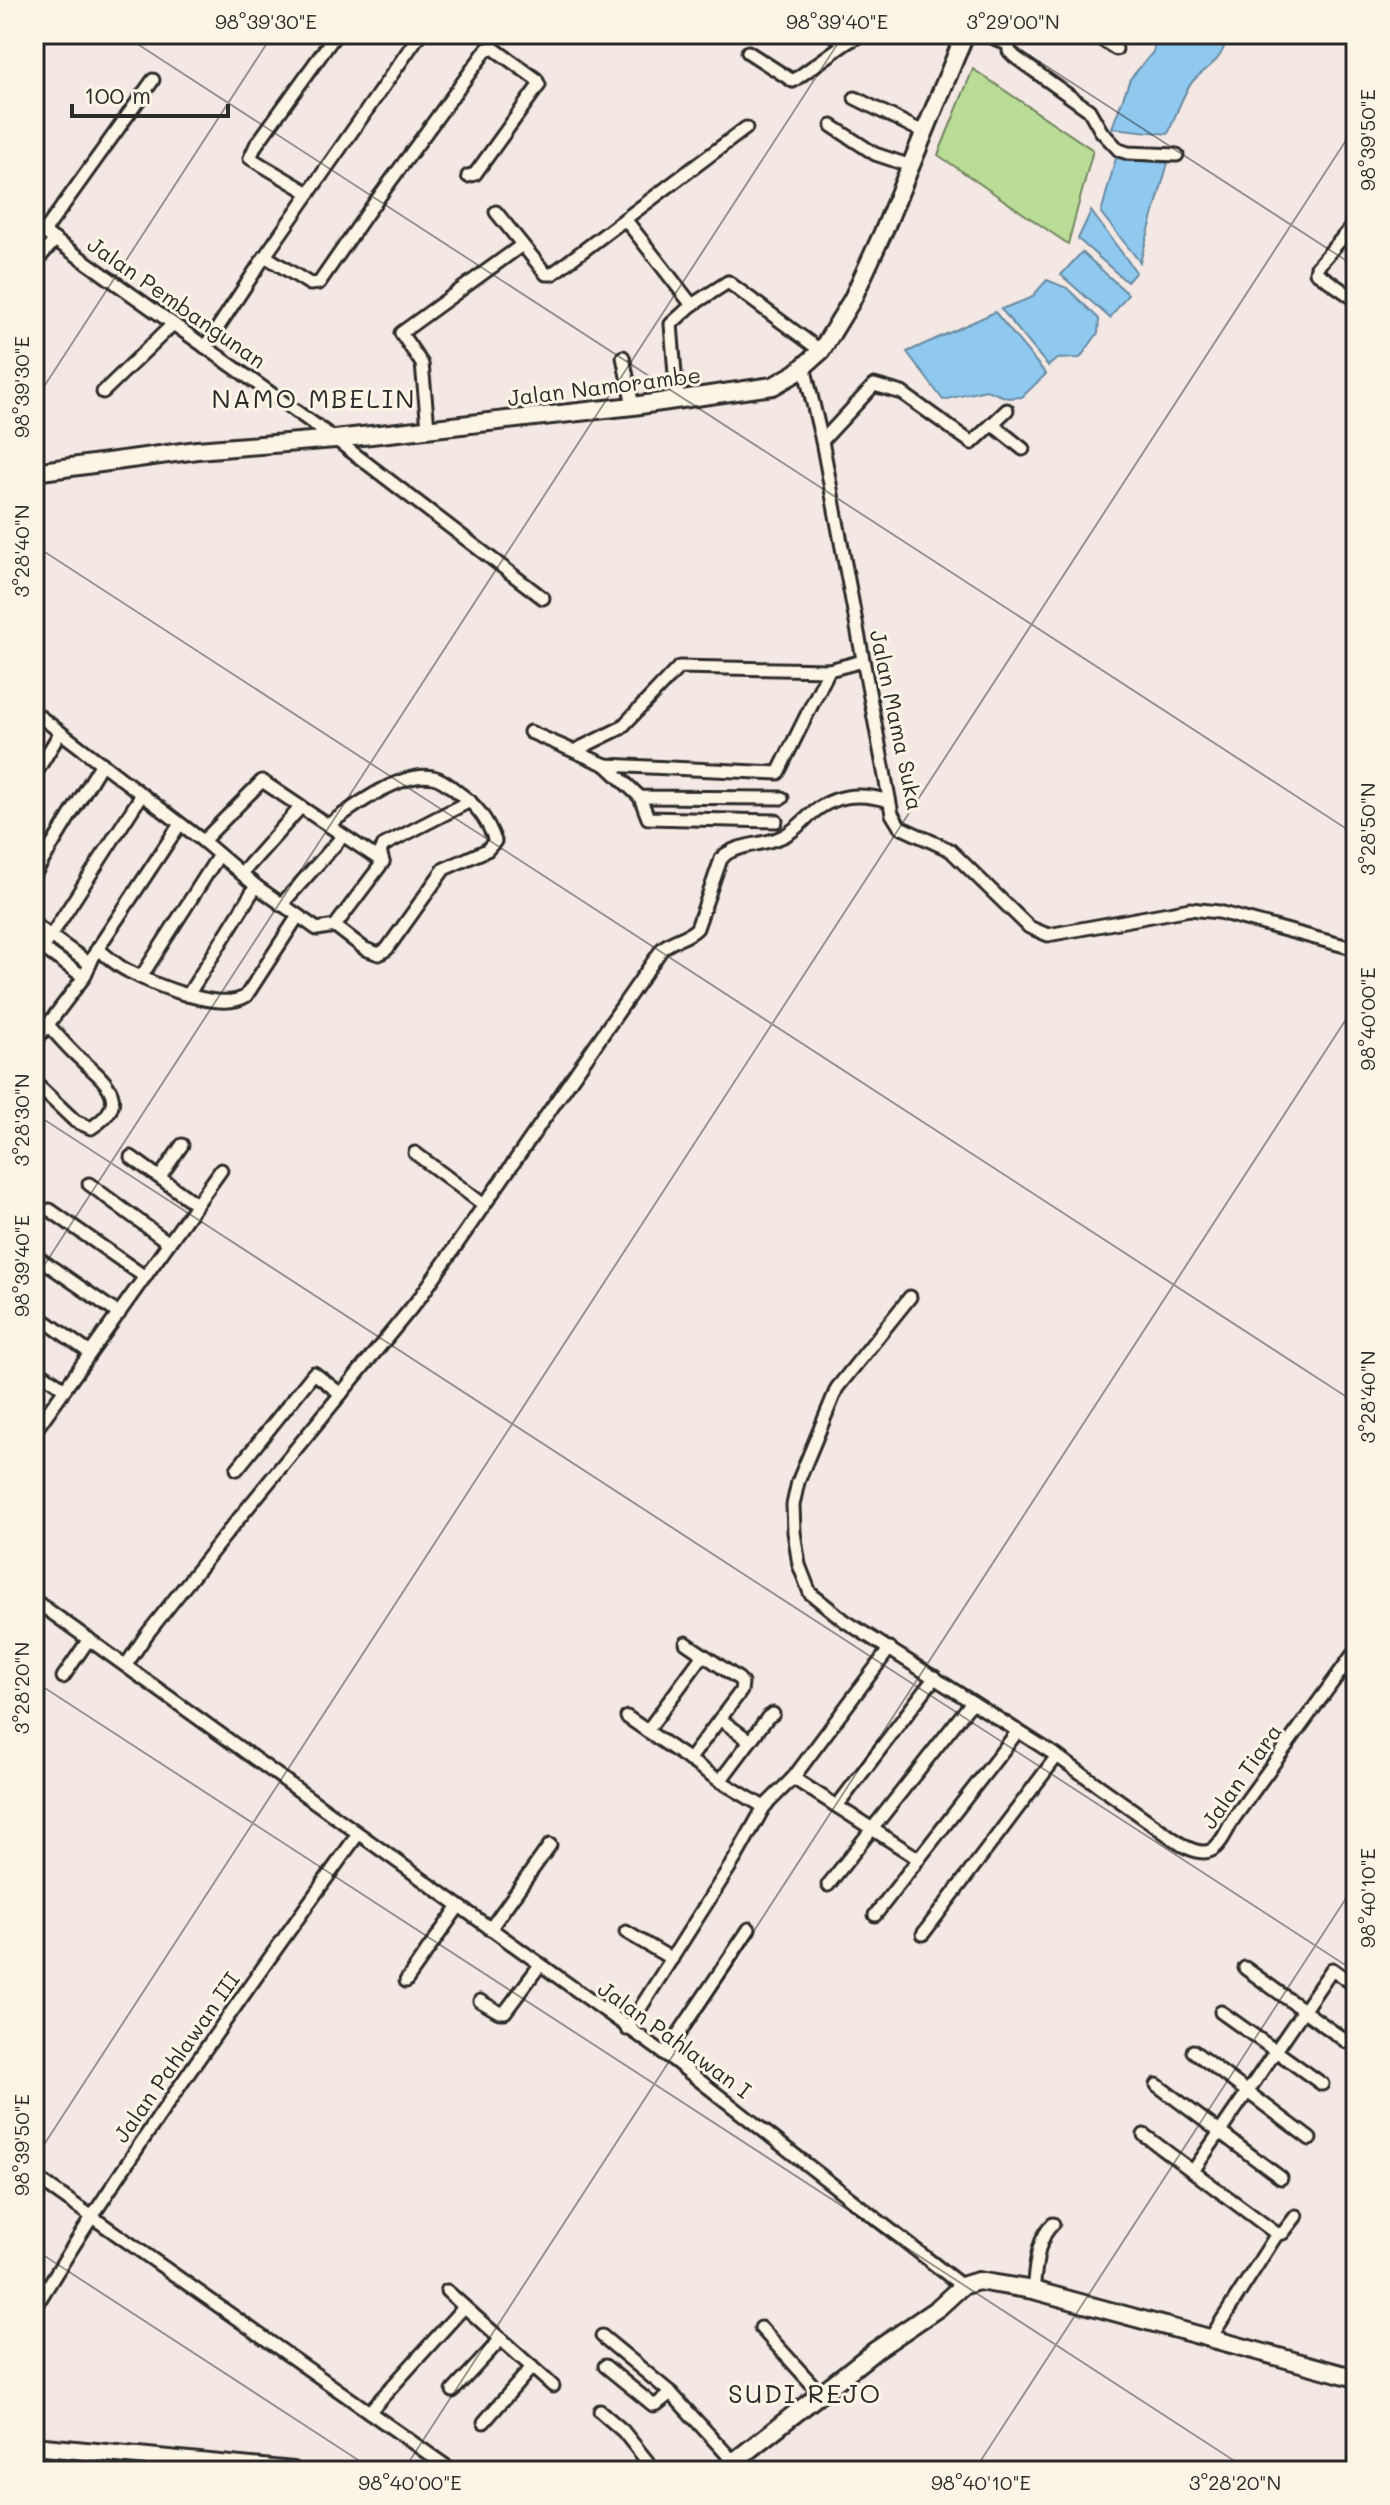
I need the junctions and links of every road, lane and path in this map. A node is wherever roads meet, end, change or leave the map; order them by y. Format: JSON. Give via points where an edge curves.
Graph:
{"nodes":[{"id":1,"x":336,"y":34,"type":"edge"},
{"id":2,"x":420,"y":34,"type":"edge"},
{"id":3,"x":832,"y":34,"type":"edge"},
{"id":4,"x":863,"y":34,"type":"edge"},
{"id":5,"x":965,"y":34,"type":"edge"},
{"id":6,"x":986,"y":34,"type":"edge"},
{"id":7,"x":1093,"y":34,"type":"edge"},
{"id":8,"x":1012,"y":40,"type":"edge"},
{"id":9,"x":846,"y":43,"type":"junction"},
{"id":10,"x":1116,"y":49,"type":"dead end"},
{"id":11,"x":748,"y":52,"type":"dead end"},
{"id":12,"x":153,"y":80,"type":"dead end"},
{"id":13,"x":855,"y":98,"type":"dead end"},
{"id":14,"x":832,"y":126,"type":"dead end"},
{"id":15,"x":746,"y":128,"type":"dead end"},
{"id":16,"x":925,"y":133,"type":"junction"},
{"id":17,"x":1177,"y":155,"type":"dead end"},
{"id":18,"x":911,"y":166,"type":"junction"},
{"id":19,"x":468,"y":176,"type":"dead end"},
{"id":20,"x":309,"y":193,"type":"junction"},
{"id":21,"x":496,"y":212,"type":"dead end"},
{"id":22,"x":625,"y":219,"type":"junction"},
{"id":23,"x":1356,"y":222,"type":"edge"},
{"id":24,"x":39,"y":229,"type":"edge"},
{"id":25,"x":55,"y":240,"type":"junction"},
{"id":26,"x":522,"y":245,"type":"junction"},
{"id":27,"x":265,"y":256,"type":"junction"},
{"id":28,"x":34,"y":264,"type":"edge"},
{"id":29,"x":1356,"y":300,"type":"edge"},
{"id":30,"x":692,"y":305,"type":"junction"},
{"id":31,"x":173,"y":324,"type":"junction"},
{"id":32,"x":205,"y":347,"type":"junction"},
{"id":33,"x":821,"y":351,"type":"junction"},
{"id":34,"x":623,"y":357,"type":"dead end"},
{"id":35,"x":804,"y":366,"type":"junction"},
{"id":36,"x":103,"y":392,"type":"dead end"},
{"id":37,"x":677,"y":399,"type":"junction"},
{"id":38,"x":633,"y":406,"type":"junction"},
{"id":39,"x":1007,"y":410,"type":"dead end"},
{"id":40,"x":993,"y":425,"type":"junction"},
{"id":41,"x":428,"y":427,"type":"junction"},
{"id":42,"x":335,"y":439,"type":"junction"},
{"id":43,"x":822,"y":441,"type":"junction"},
{"id":44,"x":1023,"y":449,"type":"dead end"},
{"id":45,"x":34,"y":472,"type":"edge"},
{"id":46,"x":543,"y":598,"type":"dead end"},
{"id":47,"x":863,"y":661,"type":"junction"},
{"id":48,"x":829,"y":670,"type":"junction"},
{"id":49,"x":34,"y":712,"type":"edge"},
{"id":50,"x":530,"y":732,"type":"dead end"},
{"id":51,"x":60,"y":733,"type":"junction"},
{"id":52,"x":574,"y":751,"type":"junction"},
{"id":53,"x":102,"y":763,"type":"junction"},
{"id":54,"x":606,"y":765,"type":"junction"},
{"id":55,"x":34,"y":776,"type":"edge"},
{"id":56,"x":141,"y":796,"type":"junction"},
{"id":57,"x":640,"y":797,"type":"junction"},
{"id":58,"x":782,"y":798,"type":"dead end"},
{"id":59,"x":470,"y":801,"type":"junction"},
{"id":60,"x":889,"y":801,"type":"junction"},
{"id":61,"x":299,"y":809,"type":"junction"},
{"id":62,"x":776,"y":821,"type":"dead end"},
{"id":63,"x":180,"y":824,"type":"junction"},
{"id":64,"x":328,"y":825,"type":"junction"},
{"id":65,"x":343,"y":836,"type":"junction"},
{"id":66,"x":203,"y":841,"type":"junction"},
{"id":67,"x":219,"y":855,"type":"junction"},
{"id":68,"x":383,"y":862,"type":"junction"},
{"id":69,"x":243,"y":872,"type":"junction"},
{"id":70,"x":34,"y":875,"type":"edge"},
{"id":71,"x":256,"y":886,"type":"junction"},
{"id":72,"x":281,"y":905,"type":"junction"},
{"id":73,"x":298,"y":916,"type":"junction"},
{"id":74,"x":34,"y":924,"type":"edge"},
{"id":75,"x":335,"y":926,"type":"junction"},
{"id":76,"x":52,"y":937,"type":"junction"},
{"id":77,"x":39,"y":945,"type":"edge"},
{"id":78,"x":98,"y":949,"type":"junction"},
{"id":79,"x":1356,"y":949,"type":"edge"},
{"id":80,"x":34,"y":962,"type":"edge"},
{"id":81,"x":90,"y":964,"type":"junction"},
{"id":82,"x":84,"y":977,"type":"junction"},
{"id":83,"x":141,"y":977,"type":"junction"},
{"id":84,"x":188,"y":995,"type":"junction"},
{"id":85,"x":48,"y":1025,"type":"junction"},
{"id":86,"x":34,"y":1043,"type":"edge"},
{"id":87,"x":34,"y":1082,"type":"edge"},
{"id":88,"x":182,"y":1145,"type":"dead end"},
{"id":89,"x":415,"y":1153,"type":"dead end"},
{"id":90,"x":131,"y":1157,"type":"dead end"},
{"id":91,"x":221,"y":1170,"type":"dead end"},
{"id":92,"x":160,"y":1177,"type":"junction"},
{"id":93,"x":89,"y":1184,"type":"dead end"},
{"id":94,"x":196,"y":1204,"type":"junction"},
{"id":95,"x":484,"y":1205,"type":"junction"},
{"id":96,"x":50,"y":1210,"type":"dead end"},
{"id":97,"x":169,"y":1243,"type":"junction"},
{"id":98,"x":34,"y":1255,"type":"edge"},
{"id":99,"x":145,"y":1277,"type":"junction"},
{"id":100,"x":910,"y":1297,"type":"dead end"},
{"id":101,"x":34,"y":1313,"type":"edge"},
{"id":102,"x":119,"y":1314,"type":"junction"},
{"id":103,"x":90,"y":1353,"type":"junction"},
{"id":104,"x":34,"y":1368,"type":"edge"},
{"id":105,"x":65,"y":1389,"type":"junction"},
{"id":106,"x":341,"y":1394,"type":"junction"},
{"id":107,"x":35,"y":1428,"type":"edge"},
{"id":108,"x":237,"y":1469,"type":"dead end"},
{"id":109,"x":34,"y":1600,"type":"edge"},
{"id":110,"x":89,"y":1639,"type":"junction"},
{"id":111,"x":686,"y":1643,"type":"dead end"},
{"id":112,"x":890,"y":1648,"type":"junction"},
{"id":113,"x":1356,"y":1650,"type":"edge"},
{"id":114,"x":703,"y":1655,"type":"junction"},
{"id":115,"x":126,"y":1665,"type":"junction"},
{"id":116,"x":63,"y":1677,"type":"dead end"},
{"id":117,"x":935,"y":1677,"type":"junction"},
{"id":118,"x":972,"y":1702,"type":"junction"},
{"id":119,"x":773,"y":1714,"type":"dead end"},
{"id":120,"x":627,"y":1717,"type":"dead end"},
{"id":121,"x":720,"y":1719,"type":"junction"},
{"id":122,"x":647,"y":1731,"type":"junction"},
{"id":123,"x":1018,"y":1731,"type":"junction"},
{"id":124,"x":750,"y":1741,"type":"junction"},
{"id":125,"x":1057,"y":1756,"type":"junction"},
{"id":126,"x":689,"y":1760,"type":"junction"},
{"id":127,"x":793,"y":1778,"type":"junction"},
{"id":128,"x":720,"y":1781,"type":"junction"},
{"id":129,"x":837,"y":1806,"type":"junction"},
{"id":130,"x":764,"y":1807,"type":"junction"},
{"id":131,"x":874,"y":1830,"type":"junction"},
{"id":132,"x":358,"y":1834,"type":"junction"},
{"id":133,"x":550,"y":1845,"type":"dead end"},
{"id":134,"x":919,"y":1859,"type":"junction"},
{"id":135,"x":828,"y":1885,"type":"dead end"},
{"id":136,"x":459,"y":1906,"type":"junction"},
{"id":137,"x":875,"y":1915,"type":"dead end"},
{"id":138,"x":490,"y":1929,"type":"junction"},
{"id":139,"x":749,"y":1929,"type":"dead end"},
{"id":140,"x":626,"y":1932,"type":"dead end"},
{"id":141,"x":923,"y":1934,"type":"dead end"},
{"id":142,"x":672,"y":1959,"type":"junction"},
{"id":143,"x":540,"y":1965,"type":"junction"},
{"id":144,"x":1245,"y":1968,"type":"dead end"},
{"id":145,"x":406,"y":1981,"type":"dead end"},
{"id":146,"x":1356,"y":1986,"type":"edge"},
{"id":147,"x":480,"y":2001,"type":"dead end"},
{"id":148,"x":1303,"y":2010,"type":"junction"},
{"id":149,"x":1221,"y":2012,"type":"dead end"},
{"id":150,"x":627,"y":2029,"type":"junction"},
{"id":151,"x":1347,"y":2042,"type":"dead end"},
{"id":152,"x":1193,"y":2051,"type":"dead end"},
{"id":153,"x":1275,"y":2051,"type":"junction"},
{"id":154,"x":665,"y":2054,"type":"junction"},
{"id":155,"x":1322,"y":2084,"type":"dead end"},
{"id":156,"x":1157,"y":2085,"type":"dead end"},
{"id":157,"x":1247,"y":2091,"type":"junction"},
{"id":158,"x":1219,"y":2132,"type":"junction"},
{"id":159,"x":1144,"y":2135,"type":"dead end"},
{"id":160,"x":1310,"y":2139,"type":"dead end"},
{"id":161,"x":1193,"y":2171,"type":"junction"},
{"id":162,"x":34,"y":2176,"type":"edge"},
{"id":163,"x":1281,"y":2178,"type":"dead end"},
{"id":164,"x":91,"y":2215,"type":"junction"},
{"id":165,"x":1296,"y":2216,"type":"dead end"},
{"id":166,"x":1053,"y":2224,"type":"dead end"},
{"id":167,"x":1277,"y":2234,"type":"junction"},
{"id":168,"x":962,"y":2286,"type":"junction"},
{"id":169,"x":1033,"y":2290,"type":"junction"},
{"id":170,"x":447,"y":2291,"type":"dead end"},
{"id":171,"x":38,"y":2295,"type":"edge"},
{"id":172,"x":464,"y":2307,"type":"junction"},
{"id":173,"x":34,"y":2309,"type":"edge"},
{"id":174,"x":761,"y":2328,"type":"dead end"},
{"id":175,"x":602,"y":2336,"type":"dead end"},
{"id":176,"x":501,"y":2339,"type":"junction"},
{"id":177,"x":1210,"y":2339,"type":"junction"},
{"id":178,"x":605,"y":2366,"type":"dead end"},
{"id":179,"x":532,"y":2367,"type":"junction"},
{"id":180,"x":1356,"y":2378,"type":"edge"},
{"id":181,"x":553,"y":2386,"type":"dead end"},
{"id":182,"x":453,"y":2391,"type":"dead end"},
{"id":183,"x":671,"y":2393,"type":"junction"},
{"id":184,"x":820,"y":2393,"type":"junction"},
{"id":185,"x":600,"y":2411,"type":"dead end"},
{"id":186,"x":369,"y":2412,"type":"junction"},
{"id":187,"x":484,"y":2422,"type":"dead end"},
{"id":188,"x":34,"y":2446,"type":"edge"},
{"id":189,"x":728,"y":2466,"type":"edge"},
{"id":190,"x":293,"y":2471,"type":"edge"},
{"id":191,"x":453,"y":2471,"type":"edge"},
{"id":192,"x":655,"y":2471,"type":"edge"}],
"edges":[{"from":1,"to":20,"type":"street","via":[[250,158]]},
{"from":2,"to":20,"type":"street"},
{"from":3,"to":9,"type":"street"},
{"from":4,"to":9,"type":"street"},
{"from":5,"to":16,"type":"main road","name":"Jalan Namorambe"},
{"from":6,"to":8,"type":"street"},
{"from":7,"to":10,"type":"street"},
{"from":8,"to":17,"type":"street","via":[[1009,51],[1089,110],[1119,150]]},
{"from":9,"to":11,"type":"street","via":[[793,81]]},
{"from":12,"to":24,"type":"street"},
{"from":13,"to":16,"type":"street"},
{"from":14,"to":18,"type":"street","via":[[875,154]]},
{"from":15,"to":22,"type":"street"},
{"from":16,"to":18,"type":"main road","name":"Jalan Namorambe"},
{"from":18,"to":33,"type":"main road","name":"Jalan Namorambe","via":[[863,280]]},
{"from":19,"to":27,"type":"street","via":[[475,174],[539,85],[493,48],[487,49],[418,142],[319,283],[310,284]]},
{"from":20,"to":27,"type":"street"},
{"from":21,"to":26,"type":"street"},
{"from":22,"to":26,"type":"street","via":[[552,274],[546,274]]},
{"from":22,"to":30,"type":"street"},
{"from":23,"to":29,"type":"street","via":[[1316,272]]},
{"from":24,"to":25,"type":"street","name":"Jalan Pembangunan"},
{"from":25,"to":28,"type":"street"},
{"from":25,"to":31,"type":"street","name":"Jalan Pembangunan"},
{"from":26,"to":41,"type":"street","via":[[401,333],[422,364]]},
{"from":27,"to":32,"type":"street"},
{"from":30,"to":33,"type":"street","via":[[731,282]]},
{"from":30,"to":37,"type":"street","via":[[671,324]]},
{"from":31,"to":32,"type":"street","name":"Jalan Pembangunan"},
{"from":31,"to":36,"type":"street"},
{"from":32,"to":42,"type":"street","name":"Jalan Pembangunan"},
{"from":33,"to":35,"type":"main road","name":"Jalan Namorambe"},
{"from":34,"to":38,"type":"street"},
{"from":35,"to":37,"type":"main road","name":"Jalan Namorambe","via":[[773,386]]},
{"from":35,"to":43,"type":"street","name":"Jalan Mama Suka"},
{"from":37,"to":38,"type":"main road","name":"Jalan Namorambe"},
{"from":38,"to":41,"type":"main road","name":"Jalan Namorambe"},
{"from":39,"to":40,"type":"street"},
{"from":40,"to":43,"type":"street","via":[[972,443],[902,393],[874,385]]},
{"from":40,"to":44,"type":"street"},
{"from":41,"to":42,"type":"main road","name":"Jalan Namorambe"},
{"from":42,"to":45,"type":"main road","name":"Jalan Namorambe","via":[[197,450]]},
{"from":42,"to":46,"type":"street","name":"Jalan Pembangunan"},
{"from":43,"to":47,"type":"street","name":"Jalan Mama Suka"},
{"from":47,"to":48,"type":"street"},
{"from":47,"to":60,"type":"street","name":"Jalan Mama Suka"},
{"from":48,"to":52,"type":"street","via":[[679,667],[621,728]]},
{"from":48,"to":54,"type":"street","via":[[778,773]]},
{"from":49,"to":51,"type":"street"},
{"from":50,"to":52,"type":"street"},
{"from":51,"to":53,"type":"street"},
{"from":51,"to":55,"type":"street"},
{"from":52,"to":54,"type":"street"},
{"from":53,"to":56,"type":"street"},
{"from":53,"to":70,"type":"street"},
{"from":54,"to":57,"type":"street"},
{"from":56,"to":63,"type":"street"},
{"from":56,"to":76,"type":"street"},
{"from":57,"to":58,"type":"street"},
{"from":57,"to":62,"type":"street","via":[[648,818]]},
{"from":59,"to":64,"type":"street","via":[[438,778],[413,778],[372,795]]},
{"from":59,"to":68,"type":"street","via":[[384,845]]},
{"from":59,"to":75,"type":"street","via":[[485,818],[494,844],[444,869],[387,949],[376,954]]},
{"from":60,"to":79,"type":"street","name":"Jalan Mama Suka","via":[[900,827],[950,850],[1029,927],[1048,935],[1190,909]]},
{"from":60,"to":95,"type":"street","via":[[870,795],[833,799],[787,835],[726,854],[697,928],[662,949]]},
{"from":61,"to":64,"type":"street"},
{"from":61,"to":66,"type":"street","via":[[262,781]]},
{"from":61,"to":69,"type":"street"},
{"from":63,"to":66,"type":"street"},
{"from":63,"to":78,"type":"street"},
{"from":64,"to":65,"type":"street"},
{"from":65,"to":68,"type":"street"},
{"from":65,"to":72,"type":"street"},
{"from":66,"to":67,"type":"street"},
{"from":67,"to":69,"type":"street"},
{"from":67,"to":83,"type":"street"},
{"from":68,"to":75,"type":"street"},
{"from":69,"to":71,"type":"street"},
{"from":71,"to":72,"type":"street"},
{"from":71,"to":84,"type":"street"},
{"from":72,"to":73,"type":"street"},
{"from":73,"to":75,"type":"street","via":[[317,929]]},
{"from":73,"to":84,"type":"street","via":[[246,996],[225,1002]]},
{"from":74,"to":76,"type":"street"},
{"from":76,"to":77,"type":"street"},
{"from":76,"to":81,"type":"street"},
{"from":77,"to":80,"type":"street"},
{"from":77,"to":82,"type":"street"},
{"from":78,"to":81,"type":"street"},
{"from":78,"to":83,"type":"street"},
{"from":81,"to":82,"type":"street"},
{"from":82,"to":85,"type":"street"},
{"from":83,"to":84,"type":"street"},
{"from":85,"to":86,"type":"street"},
{"from":85,"to":87,"type":"street","via":[[106,1082],[112,1106],[91,1128],[75,1121]]},
{"from":88,"to":92,"type":"street"},
{"from":89,"to":95,"type":"street"},
{"from":90,"to":92,"type":"street"},
{"from":91,"to":94,"type":"street"},
{"from":92,"to":94,"type":"street"},
{"from":93,"to":97,"type":"street"},
{"from":94,"to":97,"type":"street"},
{"from":95,"to":106,"type":"street","via":[[421,1296]]},
{"from":96,"to":99,"type":"street"},
{"from":97,"to":99,"type":"street"},
{"from":98,"to":102,"type":"street"},
{"from":99,"to":102,"type":"street"},
{"from":100,"to":112,"type":"street","via":[[837,1388],[793,1505],[799,1565],[810,1593]]},
{"from":101,"to":103,"type":"street"},
{"from":102,"to":103,"type":"street"},
{"from":103,"to":105,"type":"street"},
{"from":104,"to":105,"type":"street"},
{"from":105,"to":107,"type":"street"},
{"from":106,"to":108,"type":"street","via":[[314,1373]]},
{"from":106,"to":115,"type":"street"},
{"from":109,"to":110,"type":"street","name":"Jalan Pahlawan I"},
{"from":110,"to":115,"type":"street","name":"Jalan Pahlawan I"},
{"from":110,"to":116,"type":"street"},
{"from":111,"to":114,"type":"street"},
{"from":112,"to":117,"type":"street"},
{"from":112,"to":127,"type":"street"},
{"from":113,"to":125,"type":"street","name":"Jalan Tiara","via":[[1211,1852],[1182,1845]]},
{"from":114,"to":121,"type":"street","via":[[742,1683]]},
{"from":114,"to":122,"type":"street"},
{"from":115,"to":132,"type":"street","name":"Jalan Pahlawan I"},
{"from":117,"to":118,"type":"street"},
{"from":117,"to":129,"type":"street"},
{"from":118,"to":123,"type":"street"},
{"from":118,"to":131,"type":"street"},
{"from":119,"to":124,"type":"street"},
{"from":120,"to":122,"type":"street"},
{"from":121,"to":124,"type":"street"},
{"from":121,"to":126,"type":"street"},
{"from":122,"to":126,"type":"street"},
{"from":123,"to":125,"type":"street"},
{"from":123,"to":134,"type":"street"},
{"from":124,"to":128,"type":"street"},
{"from":125,"to":141,"type":"street"},
{"from":126,"to":128,"type":"street"},
{"from":127,"to":129,"type":"street"},
{"from":127,"to":130,"type":"street"},
{"from":128,"to":130,"type":"street"},
{"from":129,"to":131,"type":"street"},
{"from":130,"to":142,"type":"street"},
{"from":131,"to":134,"type":"street"},
{"from":131,"to":135,"type":"street"},
{"from":132,"to":136,"type":"street","name":"Jalan Pahlawan I"},
{"from":132,"to":164,"type":"street","name":"Jalan Pahlawan III"},
{"from":133,"to":138,"type":"street"},
{"from":134,"to":137,"type":"street"},
{"from":136,"to":138,"type":"street","name":"Jalan Pahlawan I"},
{"from":136,"to":145,"type":"street"},
{"from":138,"to":143,"type":"street","name":"Jalan Pahlawan I"},
{"from":139,"to":154,"type":"street"},
{"from":140,"to":142,"type":"street"},
{"from":142,"to":150,"type":"street"},
{"from":143,"to":147,"type":"street","via":[[505,2012]]},
{"from":143,"to":150,"type":"street","name":"Jalan Pahlawan I"},
{"from":144,"to":148,"type":"street"},
{"from":146,"to":148,"type":"street","via":[[1332,1969]]},
{"from":148,"to":151,"type":"street"},
{"from":148,"to":153,"type":"street"},
{"from":149,"to":153,"type":"street"},
{"from":150,"to":154,"type":"street","name":"Jalan Pahlawan I"},
{"from":152,"to":157,"type":"street"},
{"from":153,"to":155,"type":"street"},
{"from":153,"to":157,"type":"street"},
{"from":154,"to":168,"type":"street","name":"Jalan Pahlawan I"},
{"from":156,"to":158,"type":"street"},
{"from":157,"to":158,"type":"street"},
{"from":157,"to":160,"type":"street"},
{"from":158,"to":161,"type":"street"},
{"from":158,"to":163,"type":"street"},
{"from":159,"to":161,"type":"street"},
{"from":161,"to":167,"type":"street"},
{"from":162,"to":164,"type":"street"},
{"from":164,"to":171,"type":"street","name":"Jalan Pahlawan III"},
{"from":164,"to":186,"type":"street"},
{"from":165,"to":167,"type":"street"},
{"from":166,"to":169,"type":"street","via":[[1044,2233]]},
{"from":167,"to":177,"type":"street"},
{"from":168,"to":169,"type":"main road","via":[[978,2281]]},
{"from":168,"to":184,"type":"main road"},
{"from":169,"to":177,"type":"main road"},
{"from":170,"to":172,"type":"street"},
{"from":171,"to":173,"type":"street","name":"Jalan Pahlawan III"},
{"from":172,"to":176,"type":"street"},
{"from":172,"to":186,"type":"street"},
{"from":174,"to":184,"type":"street"},
{"from":175,"to":183,"type":"street"},
{"from":176,"to":179,"type":"street"},
{"from":176,"to":182,"type":"street"},
{"from":177,"to":180,"type":"main road"},
{"from":178,"to":183,"type":"street","via":[[653,2405]]},
{"from":179,"to":181,"type":"street"},
{"from":179,"to":187,"type":"street"},
{"from":183,"to":189,"type":"street"},
{"from":184,"to":189,"type":"main road"},
{"from":185,"to":192,"type":"street"},
{"from":186,"to":191,"type":"street"},
{"from":188,"to":190,"type":"main road"}]}
